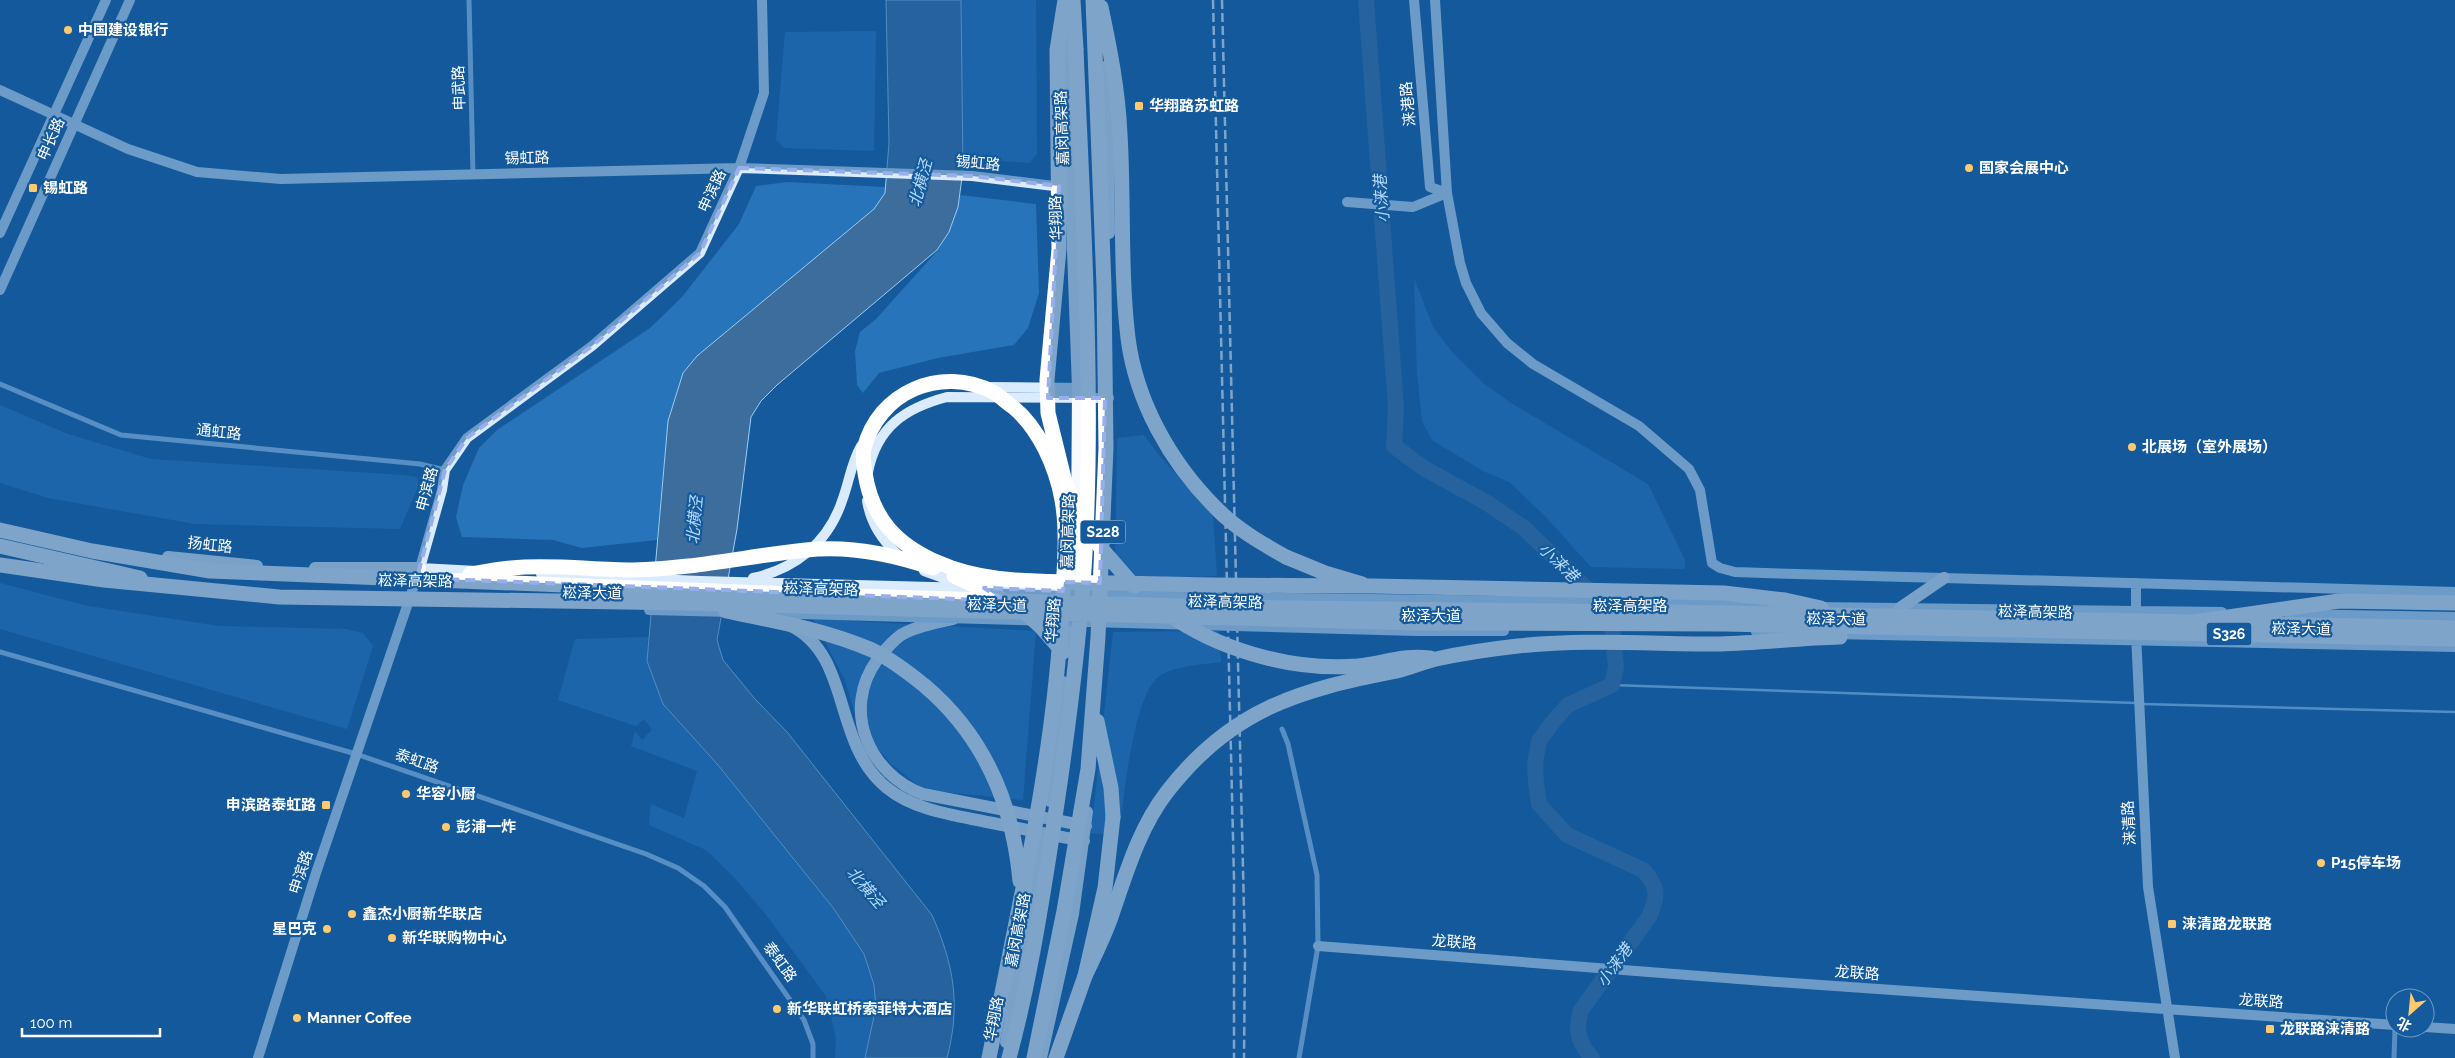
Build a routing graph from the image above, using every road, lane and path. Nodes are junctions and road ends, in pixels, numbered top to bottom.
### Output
1 (106, 0) edge
2 (130, 0) edge
3 (469, 0) edge
4 (762, 0) edge
5 (1064, 0) edge
6 (1073, 0) edge
7 (1093, 0) edge
8 (1100, 0) edge
9 (1105, 0) edge
10 (1414, 0) edge
11 (1435, 0) edge
12 (0, 90) edge
13 (54, 115) junction
14 (74, 124) junction
15 (740, 168) junction
16 (473, 175) junction
17 (1071, 188) junction
18 (1447, 193) junction
19 (1347, 202) dead end
20 (0, 233) edge
21 (0, 290) edge
22 (0, 384) edge
23 (1078, 393) junction
24 (1109, 394) junction
25 (445, 470) junction
26 (0, 529) edge
27 (0, 546) edge
28 (0, 560) edge
29 (0, 565) edge
30 (420, 568) junction
31 (1944, 578) junction
32 (439, 579) junction
33 (737, 582) junction
34 (2136, 583) junction
35 (171, 586) junction
36 (1371, 586) junction
37 (970, 588) junction
38 (2455, 592) edge
39 (688, 603) junction
40 (2455, 603) edge
41 (408, 604) junction
42 (1900, 608) junction
43 (2136, 612) junction
44 (764, 613) junction
45 (1856, 616) junction
46 (2455, 617) edge
47 (952, 619) junction
48 (2194, 622) junction
49 (2455, 628) edge
50 (2003, 629) junction
51 (2455, 639) edge
52 (2136, 640) junction
53 (2455, 647) edge
54 (0, 652) edge
55 (1434, 659) junction
56 (1282, 729) dead end
57 (356, 754) junction
58 (1048, 818) junction
59 (1086, 826) junction
60 (1045, 834) junction
61 (1084, 841) junction
62 (1021, 898) junction
63 (1318, 946) junction
64 (1085, 976) junction
65 (2167, 1009) junction
66 (2385, 1026) edge
67 (2435, 1028) edge
68 (2455, 1030) edge
69 (2395, 1038) edge
70 (258, 1058) edge
71 (813, 1058) edge
72 (989, 1058) edge
73 (1003, 1058) edge
74 (1008, 1058) edge
75 (1034, 1058) edge
76 (1042, 1058) edge
77 (1056, 1058) edge
78 (1299, 1058) edge
79 (2175, 1058) edge
80 (2394, 1058) edge

1 - 13 main road, 申长路
2 - 14 main road, 申长路
3 - 16 street, 申武路
4 - 15 main road, 申滨路
5 - 17 main road, 华翔路
5 - 55 highway, bridge
6 - 74 highway, 嘉闵高架路 / S228, bridge
7 - 75 highway, S228, bridge
8 - 36 highway, bridge
9 - 24 main road
10 - 18 main road, 涞港路
11 - 18 main road
12 - 13 main road, 锡虹路
13 - 14 main road, 锡虹路
13 - 20 main road, 申长路
14 - 16 main road, 锡虹路
14 - 21 main road, 申长路
15 - 16 main road, 锡虹路
15 - 17 main road, 锡虹路
15 - 25 main road, 申滨路
17 - 23 main road, 华翔路
18 - 19 main road
18 - 31 main road
22 - 25 street, 通虹路
23 - 24 main road
23 - 33 main road, bridge
23 - 37 main road, bridge
23 - 58 main road, 华翔路
24 - 59 main road
25 - 30 main road, 申滨路
26 - 30 main road, 扬虹路
26 - 32 highway, 崧泽高架路, bridge
27 - 35 highway, 崧泽高架路, bridge
28 - 41 main road
29 - 35 highway, bridge
30 - 33 main road, 崧泽大道
30 - 41 main road, 申滨路
31 - 34 main road
31 - 42 main road
32 - 45 highway, 崧泽高架路, bridge
32 - 64 highway, bridge
33 - 37 main road, 崧泽大道
34 - 38 main road
34 - 43 main road, 涞清路
35 - 39 highway, 崧泽高架路, bridge
36 - 45 highway, bridge
36 - 62 highway, bridge
37 - 42 main road, 崧泽大道, bridge
39 - 50 highway, 崧泽高架路, bridge
39 - 62 highway, bridge
40 - 48 highway, bridge
41 - 44 main road, 崧泽大道, bridge
41 - 57 main road, 申滨路
42 - 43 main road, 崧泽大道
43 - 46 main road, 崧泽大道
43 - 52 main road, 涞清路
44 - 47 main road, 崧泽大道, bridge
44 - 60 main road, bridge
45 - 48 highway, 崧泽高架路 / S326, bridge
47 - 52 main road, 崧泽大道, bridge
47 - 58 main road, bridge
48 - 49 highway, 崧泽高架路 / S326, bridge
50 - 51 highway, 崧泽高架路 / S326, bridge
50 - 55 highway, bridge
52 - 53 main road, 崧泽大道
52 - 65 main road, 涞清路
54 - 57 street, 泰虹路
55 - 64 highway, bridge
56 - 63 street
57 - 70 main road, 申滨路
57 - 71 street, 泰虹路
58 - 59 main road
58 - 60 main road, 华翔路
59 - 61 main road
60 - 61 main road
60 - 73 main road, 华翔路
61 - 76 main road
62 - 72 highway
63 - 65 main road, 龙联路
63 - 78 street
64 - 77 highway
65 - 66 main road, 龙联路
65 - 79 main road, 涞清路
67 - 68 main road
69 - 80 street

